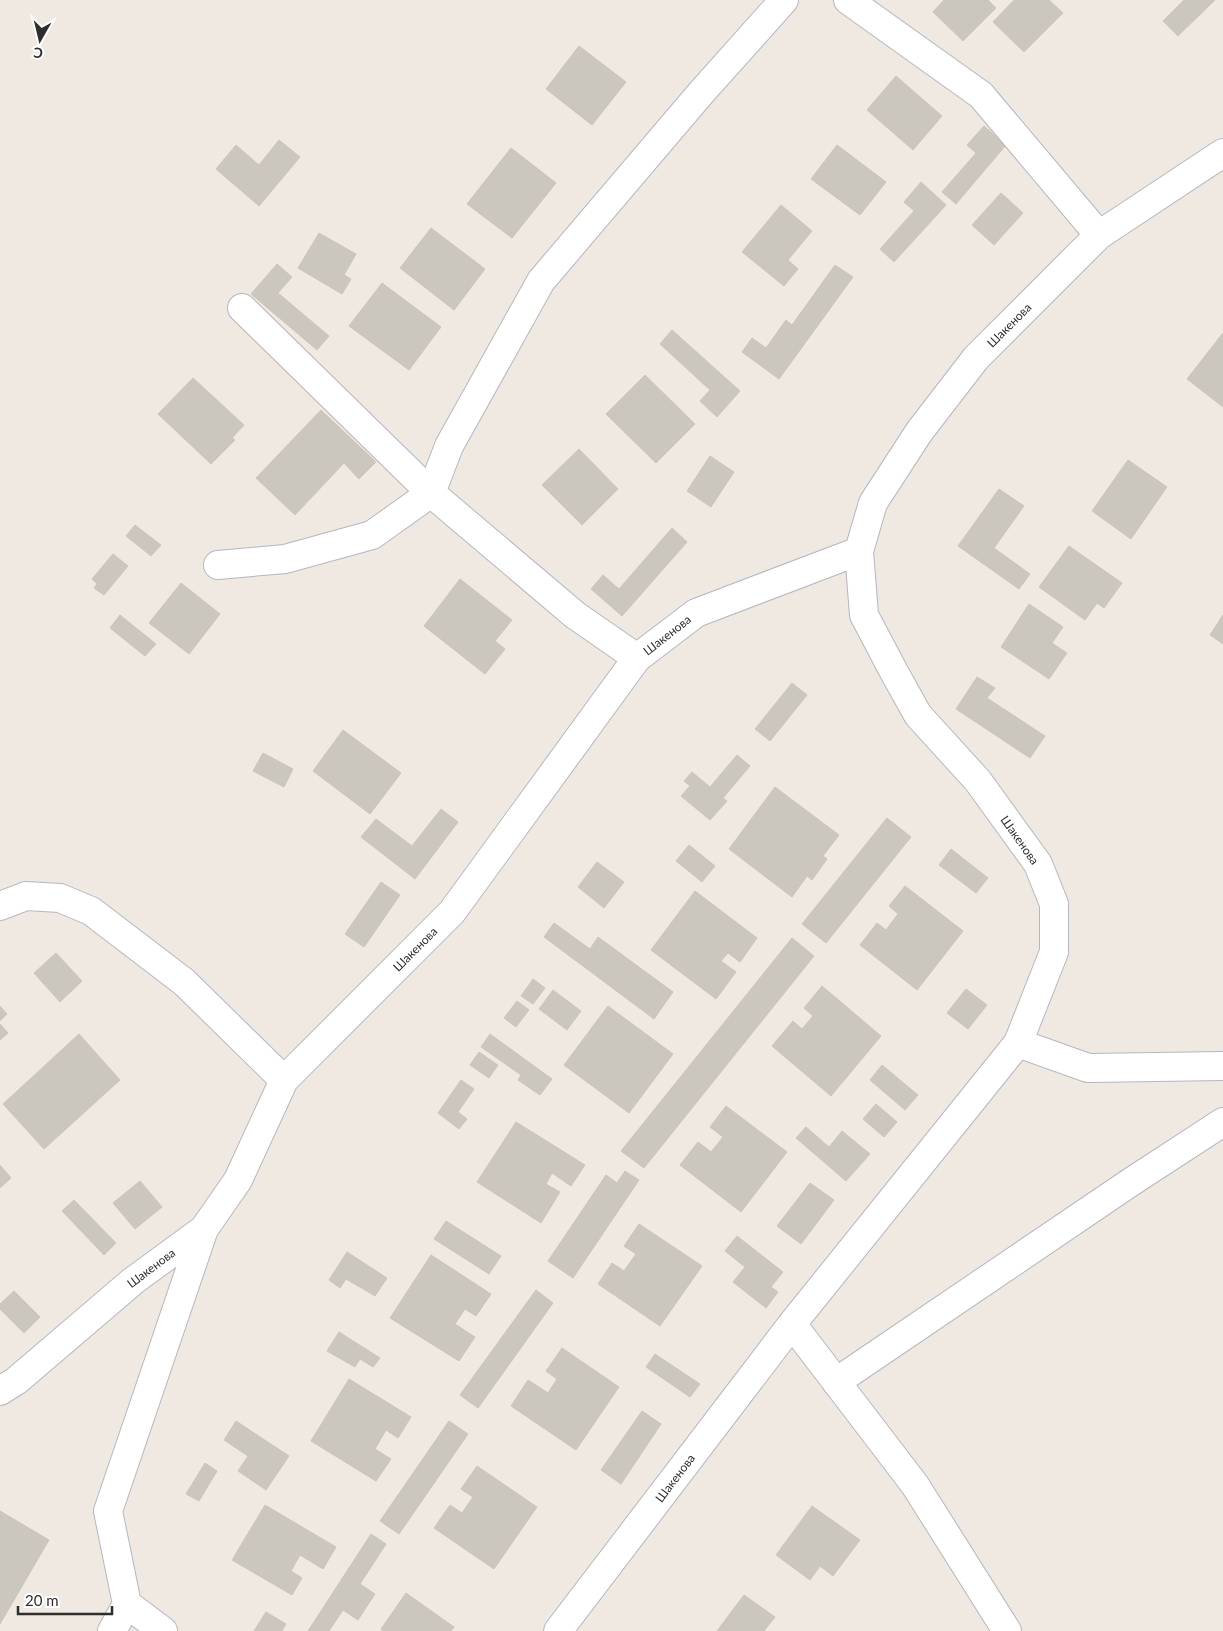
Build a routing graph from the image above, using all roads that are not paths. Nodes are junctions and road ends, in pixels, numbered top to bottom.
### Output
1 (784, 0) edge
2 (848, 0) edge
3 (1223, 153) edge
4 (1099, 235) junction
5 (242, 308) dead end
6 (432, 493) junction
7 (859, 551) junction
8 (218, 565) dead end
9 (637, 658) junction
10 (0, 906) edge
11 (1018, 1043) junction
12 (1223, 1066) edge
13 (284, 1080) junction
14 (1223, 1122) edge
15 (204, 1229) junction
16 (792, 1324) junction
17 (836, 1382) junction
18 (0, 1391) edge
19 (128, 1604) junction
20 (112, 1631) edge
21 (163, 1631) edge
22 (558, 1631) edge
23 (1008, 1631) edge

1 - 6 street
2 - 4 street
3 - 4 street, Шакенова
4 - 7 street, Шакенова
5 - 6 street
6 - 8 street
6 - 9 street
7 - 9 street, Шакенова
7 - 11 street, Шакенова
9 - 13 street, Шакенова
10 - 13 street
11 - 12 street
11 - 16 street, Шакенова
13 - 15 street, Шакенова
14 - 17 street
15 - 18 street, Шакенова
15 - 19 street
16 - 17 street
16 - 22 street, Шакенова
17 - 23 street
19 - 20 street
19 - 21 street

